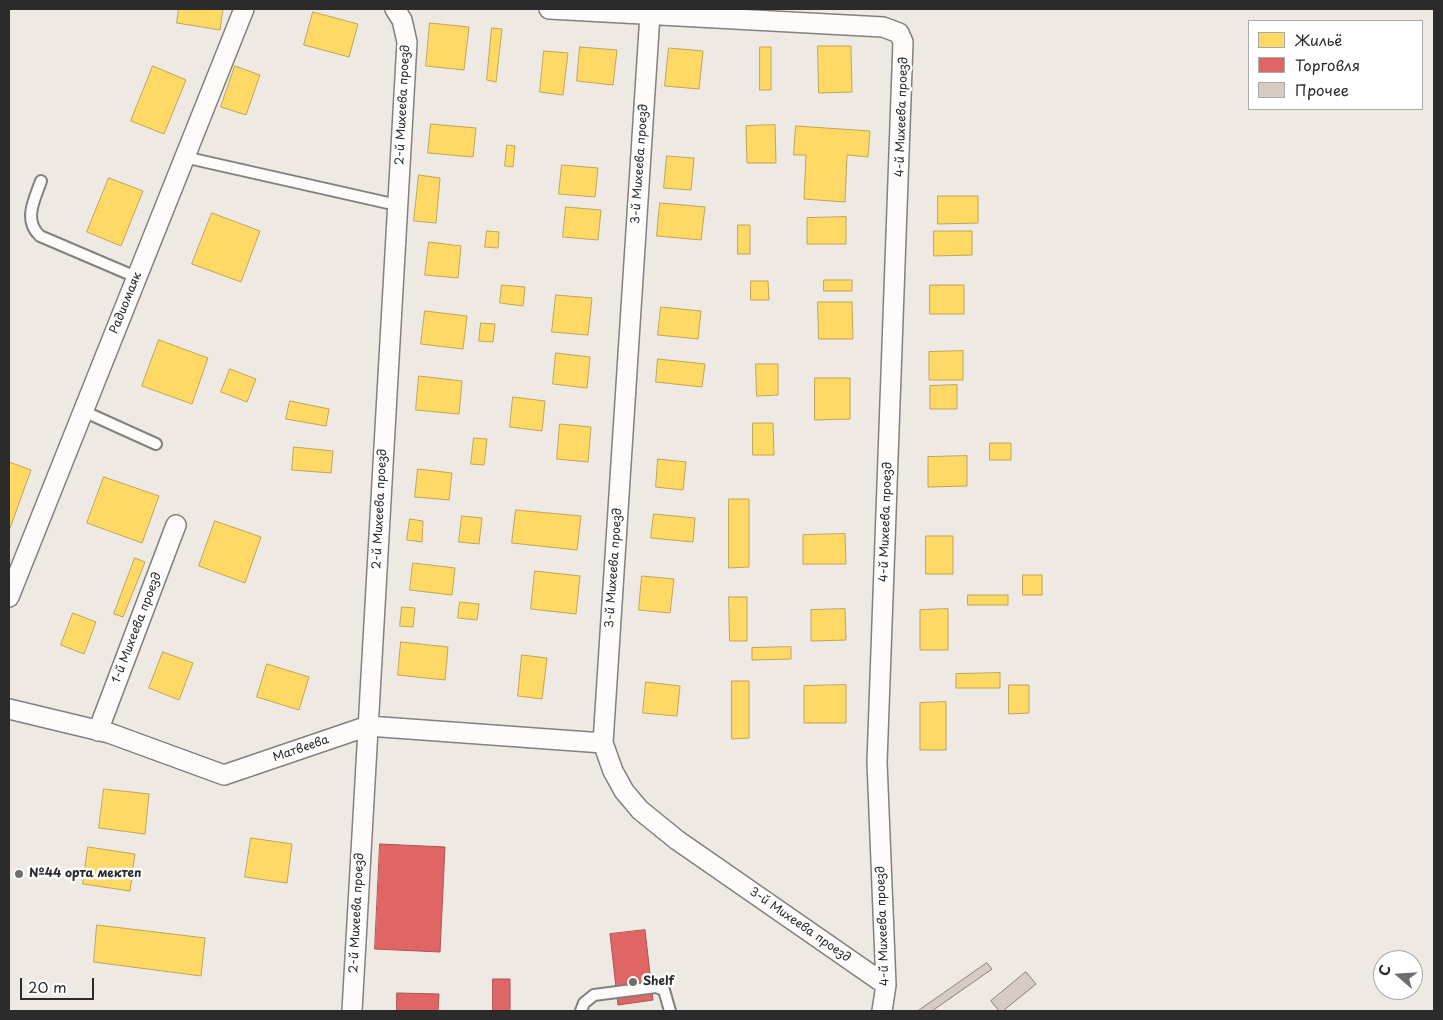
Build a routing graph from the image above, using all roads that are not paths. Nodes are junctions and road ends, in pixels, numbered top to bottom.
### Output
1 (244, 9) edge
2 (395, 9) edge
3 (549, 9) edge
4 (650, 14) junction
5 (184, 157) junction
6 (41, 181) dead end
7 (398, 205) junction
8 (136, 277) junction
9 (83, 411) junction
10 (156, 444) dead end
11 (176, 525) dead end
12 (9, 597) edge
13 (9, 709) edge
14 (368, 726) junction
15 (98, 731) junction
16 (602, 743) junction
17 (886, 985) junction
18 (352, 1011) edge
19 (581, 1011) edge
20 (670, 1011) edge
21 (882, 1011) edge

1 - 5 street, Радиомаяк
2 - 7 street, 2-й Михеева проезд
3 - 4 street
4 - 16 street, 3-й Михеева проезд
4 - 17 street, 4-й Михеева проезд
5 - 7 lane
5 - 8 street, Радиомаяк
6 - 8 lane
7 - 14 street, 2-й Михеева проезд
8 - 9 street, Радиомаяк
9 - 10 lane
9 - 12 street, Радиомаяк
11 - 15 street, 1-й Михеева проезд
13 - 15 street, Матвеева
14 - 15 street, Матвеева
14 - 16 street, Матвеева
14 - 18 street, 2-й Михеева проезд
16 - 17 street, 3-й Михеева проезд
17 - 21 street, 4-й Михеева проезд
19 - 20 lane

